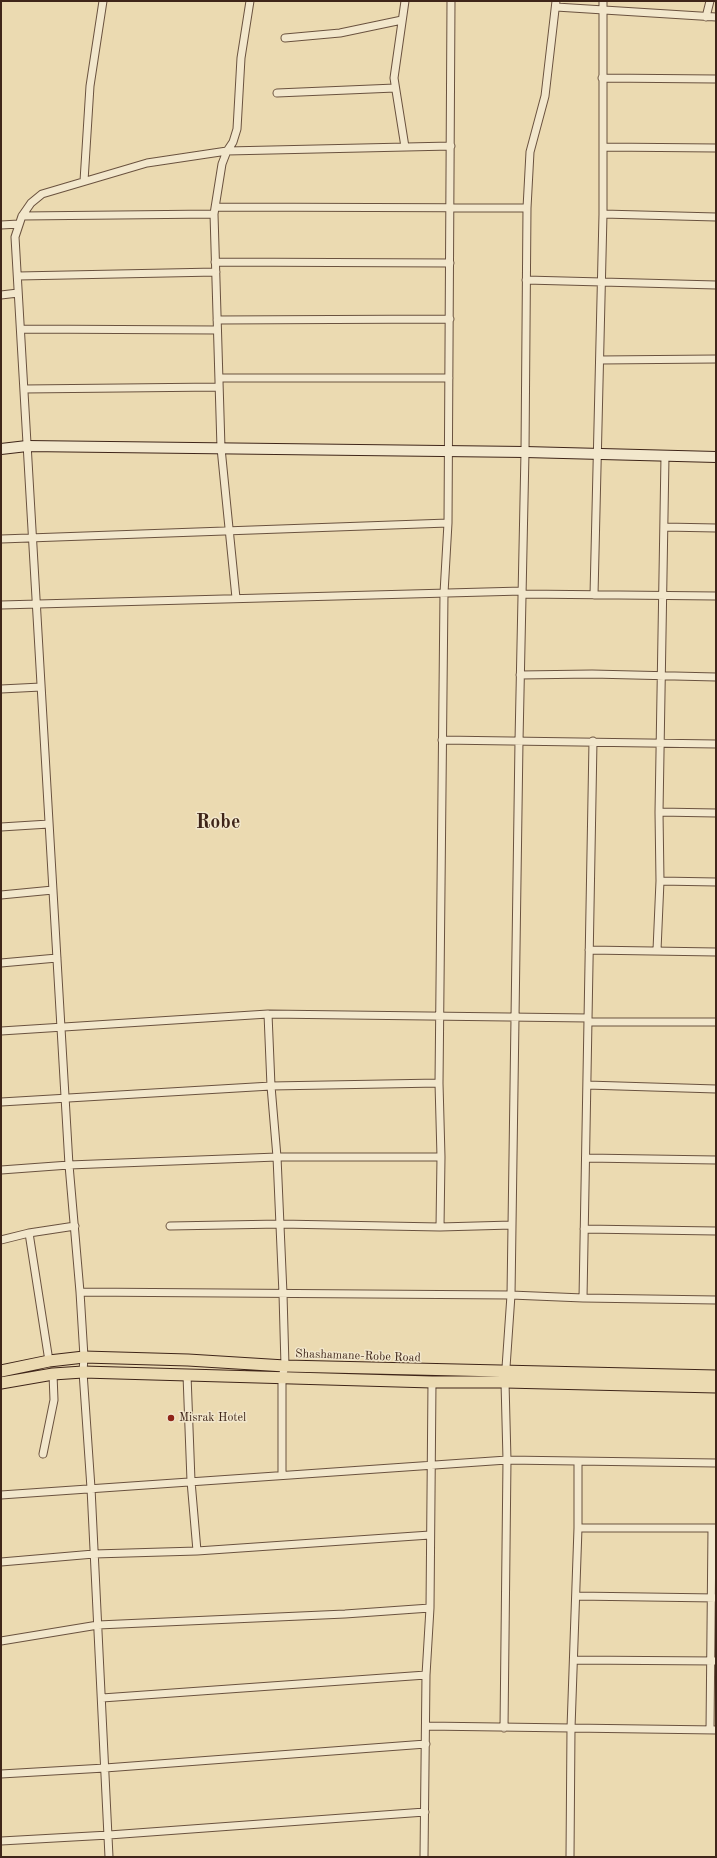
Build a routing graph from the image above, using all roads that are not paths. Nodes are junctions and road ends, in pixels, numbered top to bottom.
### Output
1 (103, 1) edge
2 (250, 1) edge
3 (405, 1) edge
4 (451, 1) edge
5 (604, 1) edge
6 (710, 1) edge
7 (556, 4) edge
8 (604, 11) junction
9 (706, 17) junction
10 (716, 17) edge
11 (402, 20) junction
12 (285, 38) dead end
13 (602, 78) junction
14 (716, 79) edge
15 (395, 88) junction
16 (277, 93) dead end
17 (451, 146) junction
18 (405, 147) junction
19 (603, 147) junction
20 (716, 148) edge
21 (227, 151) junction
22 (84, 181) junction
23 (451, 207) junction
24 (527, 208) junction
25 (215, 210) junction
26 (603, 214) junction
27 (22, 216) junction
28 (716, 217) edge
29 (19, 224) junction
30 (1, 225) edge
31 (215, 262) junction
32 (450, 263) junction
33 (216, 272) junction
34 (18, 276) junction
35 (526, 280) junction
36 (601, 282) junction
37 (716, 284) edge
38 (18, 293) junction
39 (1, 295) edge
40 (217, 320) junction
41 (450, 320) junction
42 (21, 330) junction
43 (217, 330) junction
44 (716, 359) edge
45 (600, 360) junction
46 (219, 378) junction
47 (450, 378) junction
48 (219, 387) junction
49 (24, 389) junction
50 (27, 446) junction
51 (221, 448) junction
52 (1, 449) edge
53 (449, 451) junction
54 (525, 452) junction
55 (598, 454) junction
56 (665, 456) junction
57 (716, 457) edge
58 (448, 522) junction
59 (664, 527) junction
60 (716, 528) edge
61 (228, 531) junction
62 (32, 538) junction
63 (1, 539) edge
64 (522, 592) junction
65 (444, 593) junction
66 (594, 595) junction
67 (663, 596) junction
68 (716, 596) edge
69 (236, 598) junction
70 (36, 604) junction
71 (1, 605) edge
72 (520, 675) junction
73 (661, 675) junction
74 (716, 677) edge
75 (41, 687) junction
76 (1, 690) edge
77 (442, 740) junction
78 (518, 741) junction
79 (593, 742) junction
80 (660, 743) junction
81 (716, 744) edge
82 (659, 812) junction
83 (716, 813) edge
84 (49, 824) junction
85 (1, 827) edge
86 (660, 881) junction
87 (716, 882) edge
88 (52, 890) junction
89 (1, 895) edge
90 (589, 950) junction
91 (657, 950) junction
92 (716, 952) edge
93 (57, 958) junction
94 (1, 963) edge
95 (268, 1014) junction
96 (440, 1016) junction
97 (514, 1017) junction
98 (588, 1020) junction
99 (716, 1022) edge
100 (61, 1028) junction
101 (1, 1031) edge
102 (439, 1083) junction
103 (587, 1085) junction
104 (271, 1086) junction
105 (716, 1089) edge
106 (66, 1099) junction
107 (1, 1102) edge
108 (276, 1157) junction
109 (441, 1157) junction
110 (586, 1158) junction
111 (716, 1160) edge
112 (70, 1165) junction
113 (1, 1170) edge
114 (280, 1224) junction
115 (512, 1225) junction
116 (75, 1226) junction
117 (170, 1226) dead end
118 (440, 1227) junction
119 (584, 1229) junction
120 (716, 1231) edge
121 (29, 1233) junction
122 (1, 1240) edge
123 (80, 1292) junction
124 (283, 1294) junction
125 (511, 1295) junction
126 (583, 1298) junction
127 (716, 1300) edge
128 (84, 1357) junction
129 (49, 1361) junction
130 (1, 1371) edge
131 (83, 1372) junction
132 (283, 1372) junction
133 (53, 1374) junction
134 (187, 1376) junction
135 (506, 1376) junction
136 (716, 1376) edge
137 (432, 1382) junction
138 (1, 1383) edge
139 (716, 1387) edge
140 (43, 1454) dead end
141 (507, 1460) junction
142 (578, 1462) junction
143 (716, 1463) edge
144 (431, 1465) junction
145 (282, 1475) junction
146 (191, 1481) junction
147 (91, 1488) junction
148 (1, 1495) edge
149 (578, 1528) junction
150 (714, 1528) edge
151 (430, 1535) junction
152 (197, 1551) junction
153 (94, 1554) junction
154 (1, 1562) edge
155 (576, 1596) junction
156 (714, 1598) edge
157 (430, 1608) junction
158 (98, 1625) junction
159 (1, 1641) edge
160 (575, 1660) junction
161 (713, 1661) edge
162 (426, 1675) junction
163 (102, 1698) junction
164 (426, 1726) junction
165 (504, 1728) junction
166 (571, 1728) junction
167 (713, 1730) edge
168 (426, 1744) junction
169 (105, 1768) junction
170 (1, 1774) edge
171 (425, 1812) junction
172 (109, 1835) junction
173 (1, 1841) edge
174 (109, 1857) edge
175 (424, 1857) edge
176 (570, 1857) edge

1 - 22 street
2 - 21 street
3 - 11 street
4 - 17 street
5 - 8 street
6 - 9 street
7 - 8 street
7 - 24 street
8 - 9 street
8 - 13 street
9 - 10 street
11 - 12 street
11 - 15 street
13 - 14 street
13 - 19 street
15 - 16 street
15 - 18 street
17 - 18 street
17 - 23 street
18 - 21 street
19 - 20 street
19 - 26 street
21 - 22 street
21 - 25 street
22 - 27 street
23 - 24 street
23 - 25 street
23 - 32 street
24 - 35 street
25 - 27 street
25 - 31 street
26 - 28 street
26 - 36 street
27 - 29 street
29 - 30 street
29 - 34 street
31 - 32 street
31 - 33 street
32 - 41 street
33 - 34 street
33 - 40 street
34 - 38 street
35 - 36 street
35 - 54 street
36 - 37 street
36 - 45 street
38 - 39 street
38 - 42 street
40 - 41 street
40 - 43 street
41 - 47 street
42 - 43 street
42 - 49 street
43 - 46 street
44 - 45 street
45 - 55 street
46 - 47 street
46 - 48 street
47 - 53 street
48 - 49 street
48 - 51 street
49 - 50 street
50 - 51 street
50 - 52 street
50 - 62 street
51 - 53 street
51 - 61 street
53 - 54 street
53 - 58 street
54 - 55 street
54 - 64 street
55 - 56 street
55 - 66 street
56 - 57 street
56 - 59 street
58 - 61 street
58 - 65 street
59 - 60 street
59 - 67 street
61 - 62 street
61 - 69 street
62 - 63 street
62 - 70 street
64 - 65 street
64 - 66 street
64 - 72 street
65 - 69 street
65 - 77 street
66 - 67 street
67 - 68 street
67 - 73 street
69 - 70 street
70 - 71 street
70 - 75 street
72 - 73 street
72 - 78 street
73 - 74 street
73 - 80 street
75 - 76 street
75 - 84 street
77 - 78 street
77 - 96 street
78 - 79 street
78 - 97 street
79 - 80 street
79 - 90 street
80 - 81 street
80 - 82 street
82 - 83 street
82 - 86 street
84 - 85 street
84 - 88 street
86 - 87 street
86 - 91 street
88 - 89 street
88 - 93 street
90 - 91 street
90 - 98 street
91 - 92 street
93 - 94 street
93 - 100 street
95 - 96 street
95 - 100 street
95 - 104 street
96 - 97 street
96 - 102 street
97 - 98 street
97 - 115 street
98 - 99 street
98 - 103 street
100 - 101 street
100 - 106 street
102 - 104 street
102 - 109 street
103 - 105 street
103 - 110 street
104 - 106 street
104 - 108 street
106 - 107 street
106 - 112 street
108 - 109 street
108 - 112 street
108 - 114 street
109 - 118 street
110 - 111 street
110 - 119 street
112 - 113 street
112 - 116 street
114 - 117 street
114 - 118 street
114 - 124 street
115 - 118 street
115 - 125 street
116 - 121 street
116 - 123 street
119 - 120 street
119 - 126 street
121 - 122 street
121 - 129 street
123 - 124 street
123 - 128 street
124 - 125 street
124 - 132 street
125 - 126 street
125 - 135 street
126 - 127 street
128 - 129 main road, Shashamane-Robe Road
128 - 131 street
128 - 132 main road, Shashamane-Robe Road
129 - 130 main road, Shashamane-Robe Road
131 - 133 main road, Shashamane-Robe Road
131 - 134 main road, Shashamane-Robe Road
131 - 147 street
132 - 134 main road, Shashamane-Robe Road
132 - 135 main road, Shashamane-Robe Road
132 - 137 main road, Shashamane-Robe Road
132 - 145 street
133 - 138 main road, Shashamane-Robe Road
133 - 140 street
134 - 146 street
135 - 136 main road, Shashamane-Robe Road
135 - 137 main road, Shashamane-Robe Road
135 - 139 main road, Shashamane-Robe Road
135 - 141 street
137 - 144 street
141 - 142 street
141 - 144 street
141 - 165 street
142 - 143 street
142 - 149 street
144 - 145 street
144 - 151 street
145 - 146 street
146 - 147 street
146 - 152 street
147 - 148 street
147 - 153 street
149 - 150 street
149 - 155 street
150 - 156 street
151 - 152 street
151 - 157 street
152 - 153 street
153 - 154 street
153 - 158 street
155 - 156 street
155 - 160 street
156 - 161 street
157 - 158 street
157 - 162 street
158 - 159 street
158 - 163 street
160 - 161 street
160 - 166 street
161 - 167 street
162 - 163 street
162 - 164 street
163 - 169 street
164 - 165 street
164 - 168 street
165 - 166 street
166 - 167 street
166 - 176 street
168 - 169 street
168 - 171 street
169 - 170 street
169 - 172 street
171 - 172 street
171 - 175 street
172 - 173 street
172 - 174 street

